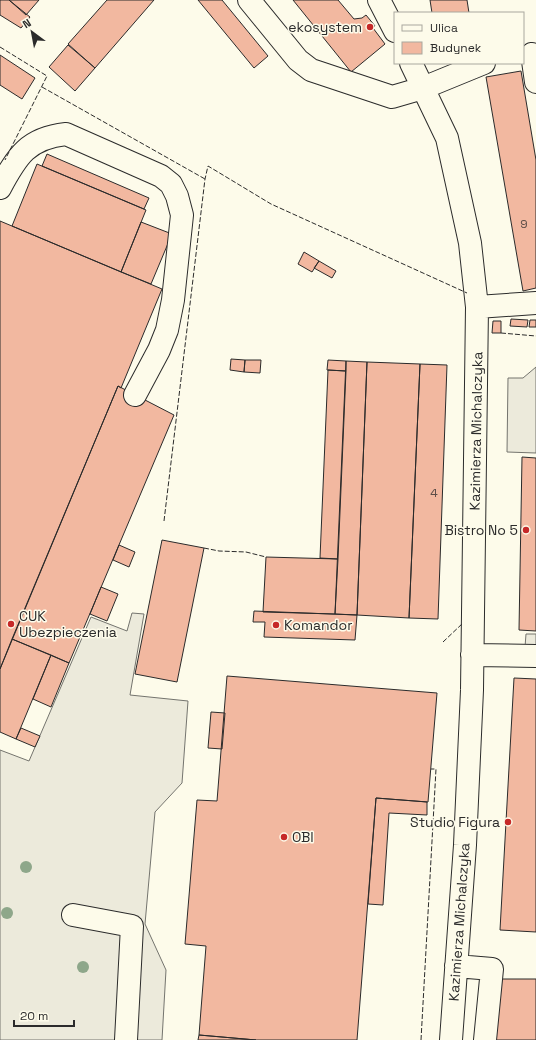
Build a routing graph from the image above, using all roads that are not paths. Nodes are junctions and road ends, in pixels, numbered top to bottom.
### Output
1 (249, 0) edge
2 (379, 0) edge
3 (394, 30) edge
4 (530, 54) edge
5 (411, 64) edge
6 (482, 64) edge
7 (536, 82) edge
8 (423, 88) junction
9 (0, 188) edge
10 (536, 303) edge
11 (477, 307) junction
12 (134, 395) dead end
13 (472, 655) junction
14 (536, 656) edge
15 (73, 916) dead end
16 (456, 966) junction
17 (126, 1040) edge
18 (451, 1040) edge
19 (485, 1040) edge

1 - 8 street
2 - 3 street
4 - 7 street
5 - 8 street, Kazimierza Michalczyka
6 - 8 street
8 - 11 street, Kazimierza Michalczyka
9 - 12 street
10 - 11 street
11 - 13 street, Kazimierza Michalczyka
13 - 14 street
13 - 16 street, Kazimierza Michalczyka
15 - 17 street
16 - 18 street, Kazimierza Michalczyka
16 - 19 street

